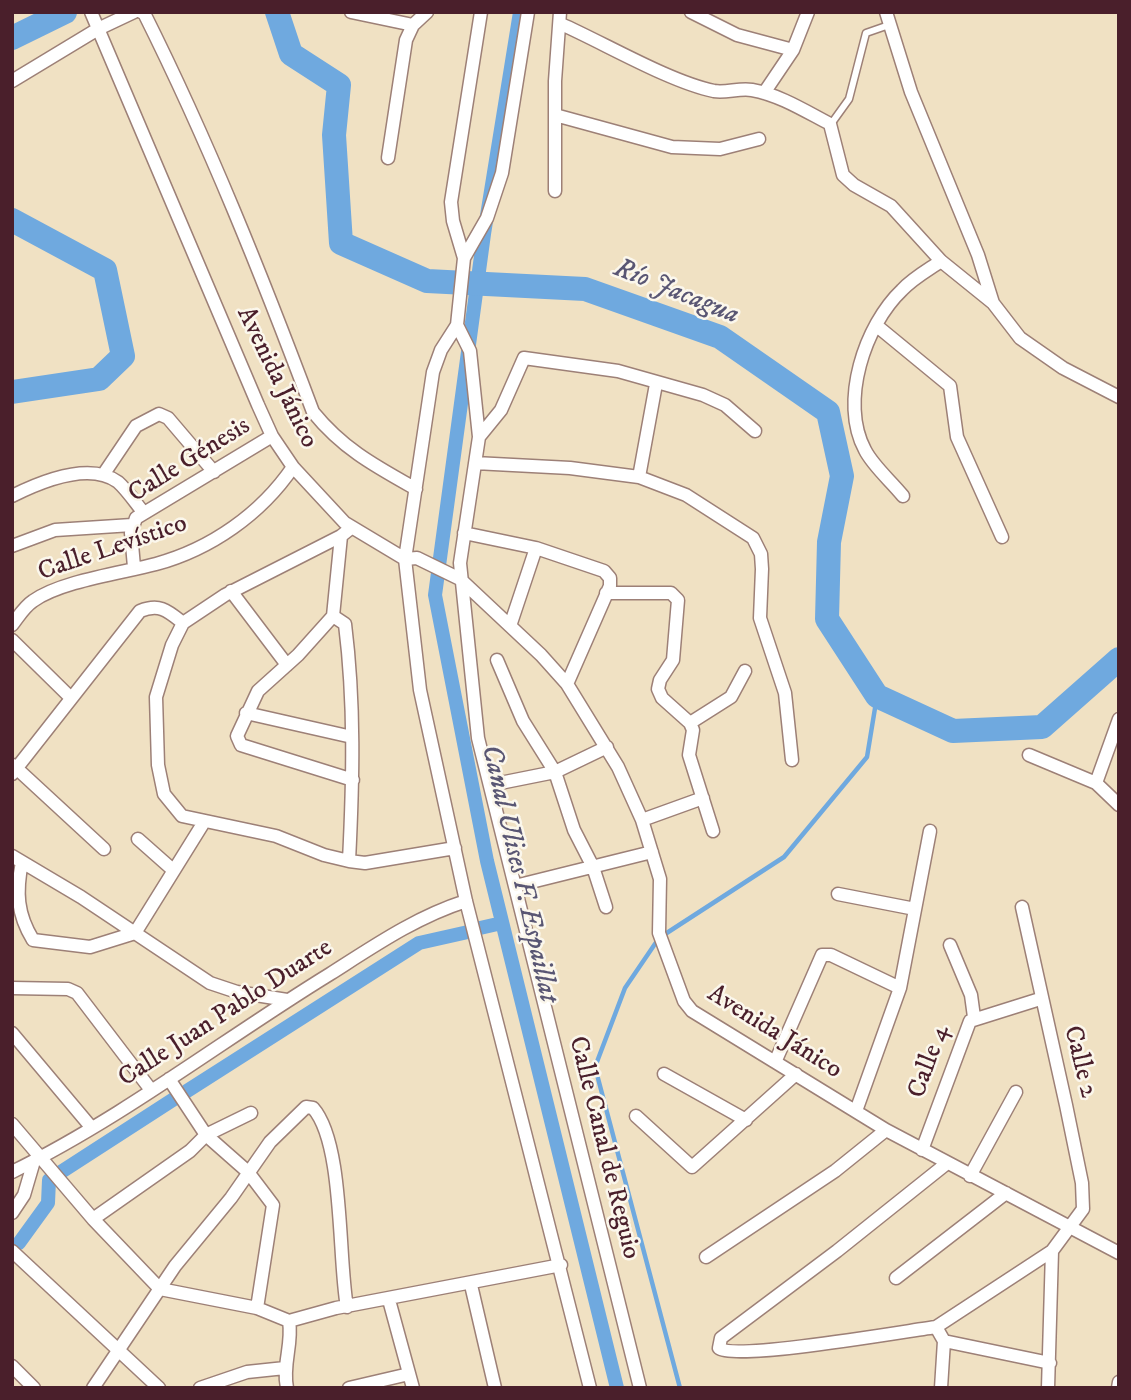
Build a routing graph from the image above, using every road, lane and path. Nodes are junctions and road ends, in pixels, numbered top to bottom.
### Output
1 (134, 12) edge
2 (141, 12) edge
3 (351, 12) edge
4 (427, 12) edge
5 (481, 12) edge
6 (528, 12) edge
7 (691, 12) edge
8 (808, 12) edge
9 (561, 18) edge
10 (887, 19) edge
11 (94, 20) edge
12 (413, 25) junction
13 (793, 50) junction
14 (12, 81) edge
15 (765, 93) junction
16 (555, 115) junction
17 (830, 124) junction
18 (758, 139) dead end
19 (388, 158) dead end
20 (555, 191) dead end
21 (464, 258) junction
22 (941, 261) junction
23 (993, 303) junction
24 (457, 324) junction
25 (877, 327) junction
26 (656, 384) junction
27 (1119, 397) edge
28 (755, 431) dead end
29 (272, 436) junction
30 (479, 438) junction
31 (475, 463) junction
32 (293, 467) junction
33 (214, 472) junction
34 (103, 475) junction
35 (639, 477) junction
36 (416, 489) junction
37 (12, 496) edge
38 (903, 496) dead end
39 (144, 512) junction
40 (132, 525) junction
41 (346, 532) junction
42 (464, 533) junction
43 (1002, 537) dead end
44 (12, 546) edge
45 (537, 548) junction
46 (411, 558) junction
47 (134, 567) junction
48 (456, 576) junction
49 (231, 591) junction
50 (606, 593) junction
51 (333, 616) junction
52 (183, 623) junction
53 (12, 625) edge
54 (510, 625) junction
55 (12, 640) edge
56 (496, 660) dead end
57 (287, 665) junction
58 (745, 671) dead end
59 (567, 684) junction
60 (71, 698) junction
61 (246, 713) junction
62 (1119, 719) edge
63 (690, 723) junction
64 (352, 737) junction
65 (607, 747) junction
66 (1029, 755) dead end
67 (792, 760) dead end
68 (14, 769) edge
69 (555, 772) junction
70 (353, 780) junction
71 (1096, 783) junction
72 (490, 785) junction
73 (703, 798) junction
74 (1119, 805) edge
75 (642, 820) junction
76 (204, 822) junction
77 (713, 831) dead end
78 (930, 831) dead end
79 (138, 839) dead end
80 (454, 848) junction
81 (104, 849) dead end
82 (652, 852) junction
83 (17, 859) edge
84 (349, 861) junction
85 (593, 867) junction
86 (173, 870) junction
87 (515, 886) junction
88 (838, 894) dead end
89 (466, 901) junction
90 (606, 906) dead end
91 (1022, 907) dead end
92 (915, 909) junction
93 (135, 933) junction
94 (950, 945) dead end
95 (12, 988) edge
96 (900, 988) junction
97 (1040, 999) junction
98 (287, 1000) junction
99 (974, 1017) junction
100 (12, 1033) edge
101 (776, 1060) junction
102 (664, 1074) dead end
103 (796, 1074) junction
104 (169, 1079) junction
105 (151, 1090) junction
106 (1016, 1092) dead end
107 (856, 1111) junction
108 (251, 1113) dead end
109 (635, 1116) dead end
110 (746, 1119) junction
111 (12, 1124) edge
112 (91, 1127) junction
113 (886, 1130) junction
114 (206, 1135) junction
115 (922, 1150) junction
116 (37, 1159) junction
117 (946, 1164) junction
118 (12, 1172) edge
119 (248, 1172) junction
120 (970, 1175) junction
121 (1006, 1193) junction
122 (12, 1213) edge
123 (93, 1219) junction
124 (1072, 1226) junction
125 (12, 1251) edge
126 (1052, 1251) junction
127 (1119, 1253) edge
128 (706, 1257) dead end
129 (561, 1265) junction
130 (896, 1278) dead end
131 (471, 1285) junction
132 (160, 1289) junction
133 (389, 1300) junction
134 (347, 1307) junction
135 (257, 1308) junction
136 (289, 1321) junction
137 (936, 1327) junction
138 (944, 1342) junction
139 (116, 1350) junction
140 (1050, 1363) junction
141 (12, 1366) edge
142 (285, 1368) junction
143 (409, 1374) junction
144 (1119, 1382) edge
145 (225, 1383) edge
146 (34, 1388) edge
147 (93, 1388) edge
148 (159, 1388) edge
149 (200, 1388) edge
150 (287, 1388) edge
151 (349, 1388) edge
152 (413, 1388) edge
153 (495, 1388) edge
154 (590, 1388) edge
155 (640, 1388) edge
156 (941, 1388) edge
157 (1048, 1388) edge
158 (1118, 1388) edge

1 - 11 street
2 - 36 street
3 - 12 street
4 - 12 street
5 - 21 street
6 - 21 street
7 - 13 street
8 - 13 street
9 - 15 street
9 - 16 street
10 - 17 lane
10 - 23 street
11 - 14 street
11 - 29 street, Avenida Jánico
12 - 19 street
13 - 15 street
15 - 17 street
16 - 18 street
16 - 20 street
17 - 22 street
21 - 24 street
22 - 23 street
22 - 25 street
23 - 27 street
24 - 30 street, Calle Canal de Reguio
24 - 36 street
25 - 38 street
25 - 43 street
26 - 28 street
26 - 30 street
26 - 35 street
29 - 32 street, Avenida Jánico
29 - 33 street, Calle Génesis
30 - 31 street, Calle Canal de Reguio
31 - 35 street
31 - 42 street, Calle Canal de Reguio
32 - 41 street, Avenida Jánico
32 - 47 street, Calle Levístico
33 - 34 street
33 - 39 street, Calle Génesis
34 - 37 street
34 - 39 street
35 - 67 street
36 - 46 street
39 - 40 street, Calle Génesis
40 - 44 street
40 - 47 street, Calle Génesis
41 - 46 street, Avenida Jánico
41 - 49 street
41 - 51 street
42 - 45 street
42 - 48 street, Calle Canal de Reguio
45 - 50 street
45 - 54 street
46 - 48 street, Avenida Jánico
46 - 80 street
47 - 53 street, Calle Levístico
48 - 54 street, Avenida Jánico
48 - 72 street, Calle Canal de Reguio
49 - 52 street
49 - 57 street
50 - 59 street
50 - 63 street
51 - 57 street
51 - 64 street
52 - 60 street
52 - 76 street
54 - 59 street, Avenida Jánico
55 - 60 street
56 - 69 street
57 - 61 street
58 - 63 street
59 - 65 street, Avenida Jánico
60 - 68 street
61 - 64 street
61 - 70 street
62 - 71 street
63 - 73 street
64 - 70 street
65 - 69 street
65 - 75 street, Avenida Jánico
66 - 71 street
68 - 81 street
69 - 72 street
69 - 85 street
70 - 84 street
71 - 74 street
72 - 87 street, Calle Canal de Reguio
73 - 75 street
73 - 77 street
75 - 82 street, Avenida Jánico
76 - 84 street
76 - 86 street
78 - 92 street
79 - 86 street
80 - 84 street
80 - 89 street
82 - 85 street
82 - 101 street, Avenida Jánico
83 - 93 street
83 - 93 street
85 - 87 street
85 - 90 street
86 - 93 street
87 - 155 street, Calle Canal de Reguio
88 - 92 street
89 - 98 street, Calle Juan Pablo Duarte
89 - 129 street
91 - 97 street, Calle 2
92 - 96 street
93 - 98 street
94 - 99 street
95 - 105 street
96 - 101 street
96 - 107 street
97 - 99 street, Calle 4
97 - 124 street, Calle 2
98 - 104 street, Calle Juan Pablo Duarte
99 - 115 street, Calle 4
100 - 112 street
101 - 103 street, Avenida Jánico
102 - 110 street
103 - 107 street, Avenida Jánico
103 - 110 street
104 - 105 street, Calle Juan Pablo Duarte
104 - 114 street
105 - 112 street, Calle Juan Pablo Duarte
106 - 120 street
107 - 113 street, Avenida Jánico
108 - 114 street
109 - 110 street
111 - 116 street
112 - 116 street, Calle Juan Pablo Duarte
113 - 115 street, Avenida Jánico
113 - 128 street
114 - 119 street
114 - 123 street
115 - 117 street, Avenida Jánico
116 - 118 street, Calle Juan Pablo Duarte
116 - 122 street
116 - 123 street
117 - 120 street, Avenida Jánico
117 - 137 street
119 - 132 street
119 - 134 street
119 - 135 street
120 - 121 street, Avenida Jánico
121 - 124 street, Avenida Jánico
121 - 130 street
123 - 132 street
124 - 126 street
124 - 127 street, Avenida Jánico
125 - 139 street
126 - 137 street
126 - 140 street
129 - 131 street
129 - 154 street
131 - 133 street
131 - 153 street
132 - 135 street
132 - 139 street
133 - 134 street
133 - 143 street
134 - 136 street
135 - 136 street
136 - 142 street
137 - 138 street
138 - 140 street
138 - 156 street
139 - 147 street
139 - 148 street
140 - 157 street
141 - 146 street
142 - 145 street
142 - 150 street
143 - 151 street
143 - 152 street
144 - 158 street
145 - 149 street

